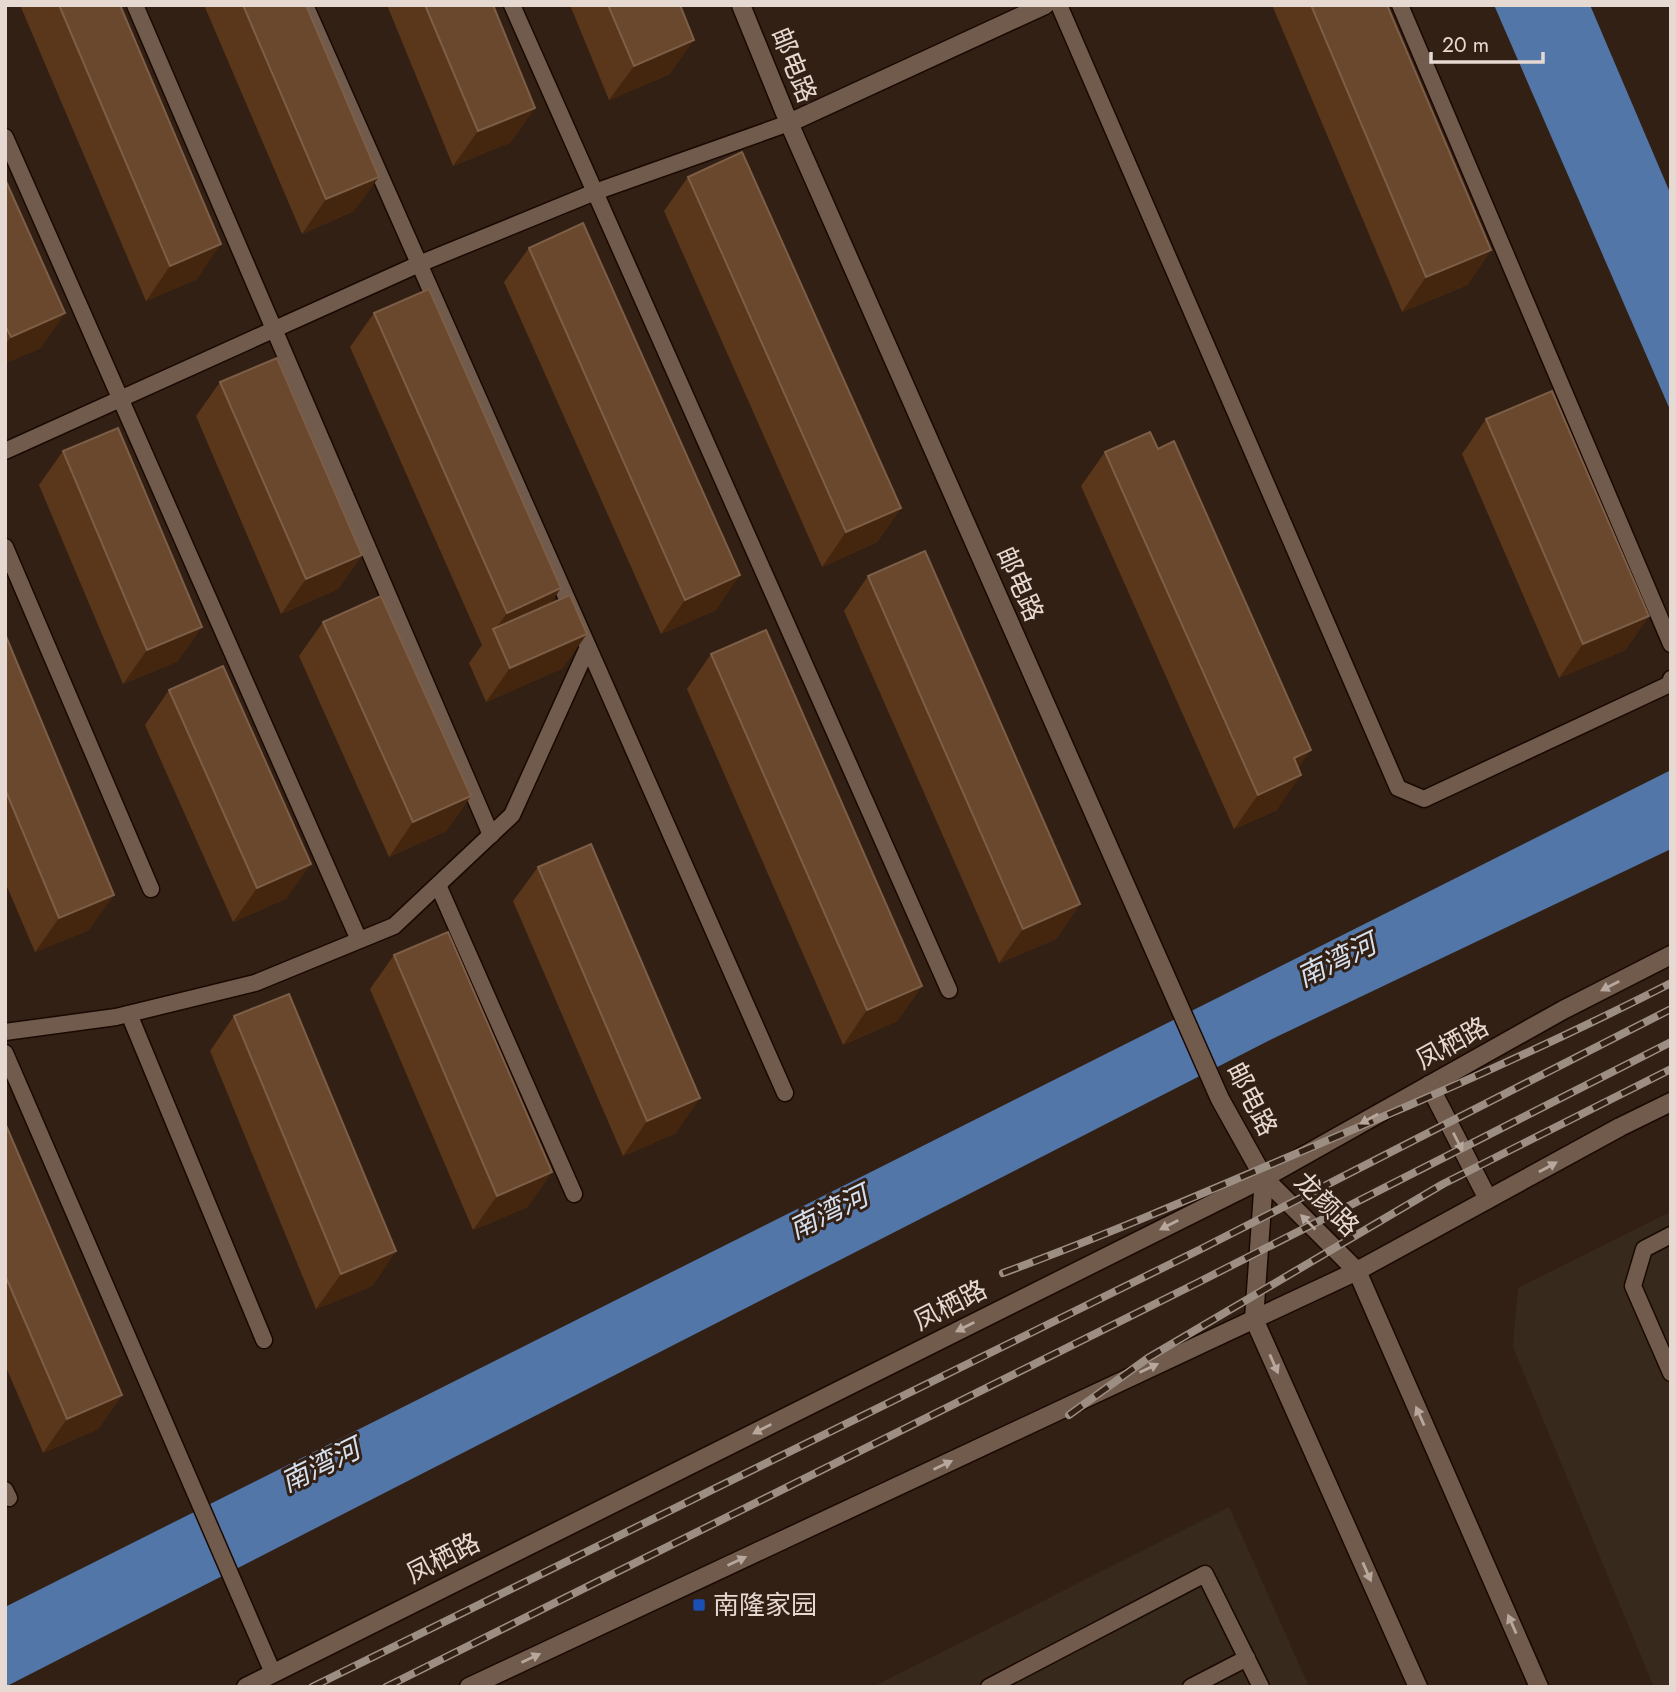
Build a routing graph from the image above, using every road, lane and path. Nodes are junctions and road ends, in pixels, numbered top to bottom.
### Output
1 (135, 5) edge
2 (305, 5) edge
3 (512, 5) edge
4 (741, 5) edge
5 (1045, 5) edge
6 (1059, 5) edge
7 (1401, 5) edge
8 (789, 123) junction
9 (5, 137) edge
10 (595, 192) junction
11 (419, 264) junction
12 (274, 329) junction
13 (121, 399) junction
14 (5, 451) edge
15 (5, 547) edge
16 (1671, 644) edge
17 (588, 647) junction
18 (1671, 679) edge
19 (491, 835) junction
20 (438, 885) junction
21 (151, 889) dead end
22 (359, 940) junction
23 (1671, 955) edge
24 (949, 990) dead end
25 (129, 1014) junction
26 (5, 1032) edge
27 (5, 1053) edge
28 (1429, 1085) junction
29 (785, 1093) dead end
30 (1671, 1102) edge
31 (1264, 1178) junction
32 (574, 1194) dead end
33 (1488, 1199) junction
34 (1671, 1235) edge
35 (1357, 1271) junction
36 (1254, 1319) junction
37 (264, 1340) dead end
38 (1671, 1373) edge
39 (1247, 1658) junction
40 (273, 1673) junction
41 (246, 1687) edge
42 (469, 1687) edge
43 (989, 1687) edge
44 (1191, 1687) edge
45 (1261, 1687) edge
46 (1418, 1687) edge
47 (1539, 1687) edge

1 - 12 lane
2 - 11 lane
3 - 10 lane
4 - 8 main road, 邮电路
5 - 8 main road
6 - 18 lane
7 - 16 lane
8 - 10 lane
8 - 31 main road, 邮电路
9 - 13 lane
10 - 11 lane
10 - 24 lane
11 - 12 lane
11 - 17 lane
12 - 13 lane
12 - 19 lane
13 - 14 lane
13 - 22 lane
15 - 21 lane
17 - 19 lane
17 - 29 lane
19 - 20 lane
20 - 22 lane
20 - 32 lane
22 - 25 lane
23 -> 28 main road, 凤栖路
25 - 26 lane
25 - 37 lane
27 - 40 lane
28 -> 31 main road, 凤栖路
28 -> 33 main road
33 -> 30 main road
35 -> 31 main road, 龙颜路
31 - 36 main road, 龙颜路
31 -> 40 main road, 凤栖路
33 - 35 main road
34 - 38 lane
35 - 36 main road
47 -> 35 main road, 龙颜路
42 -> 36 main road
36 -> 46 main road, 龙颜路
39 - 43 lane
39 - 44 lane
39 - 45 lane
40 - 41 main road, 凤栖路

